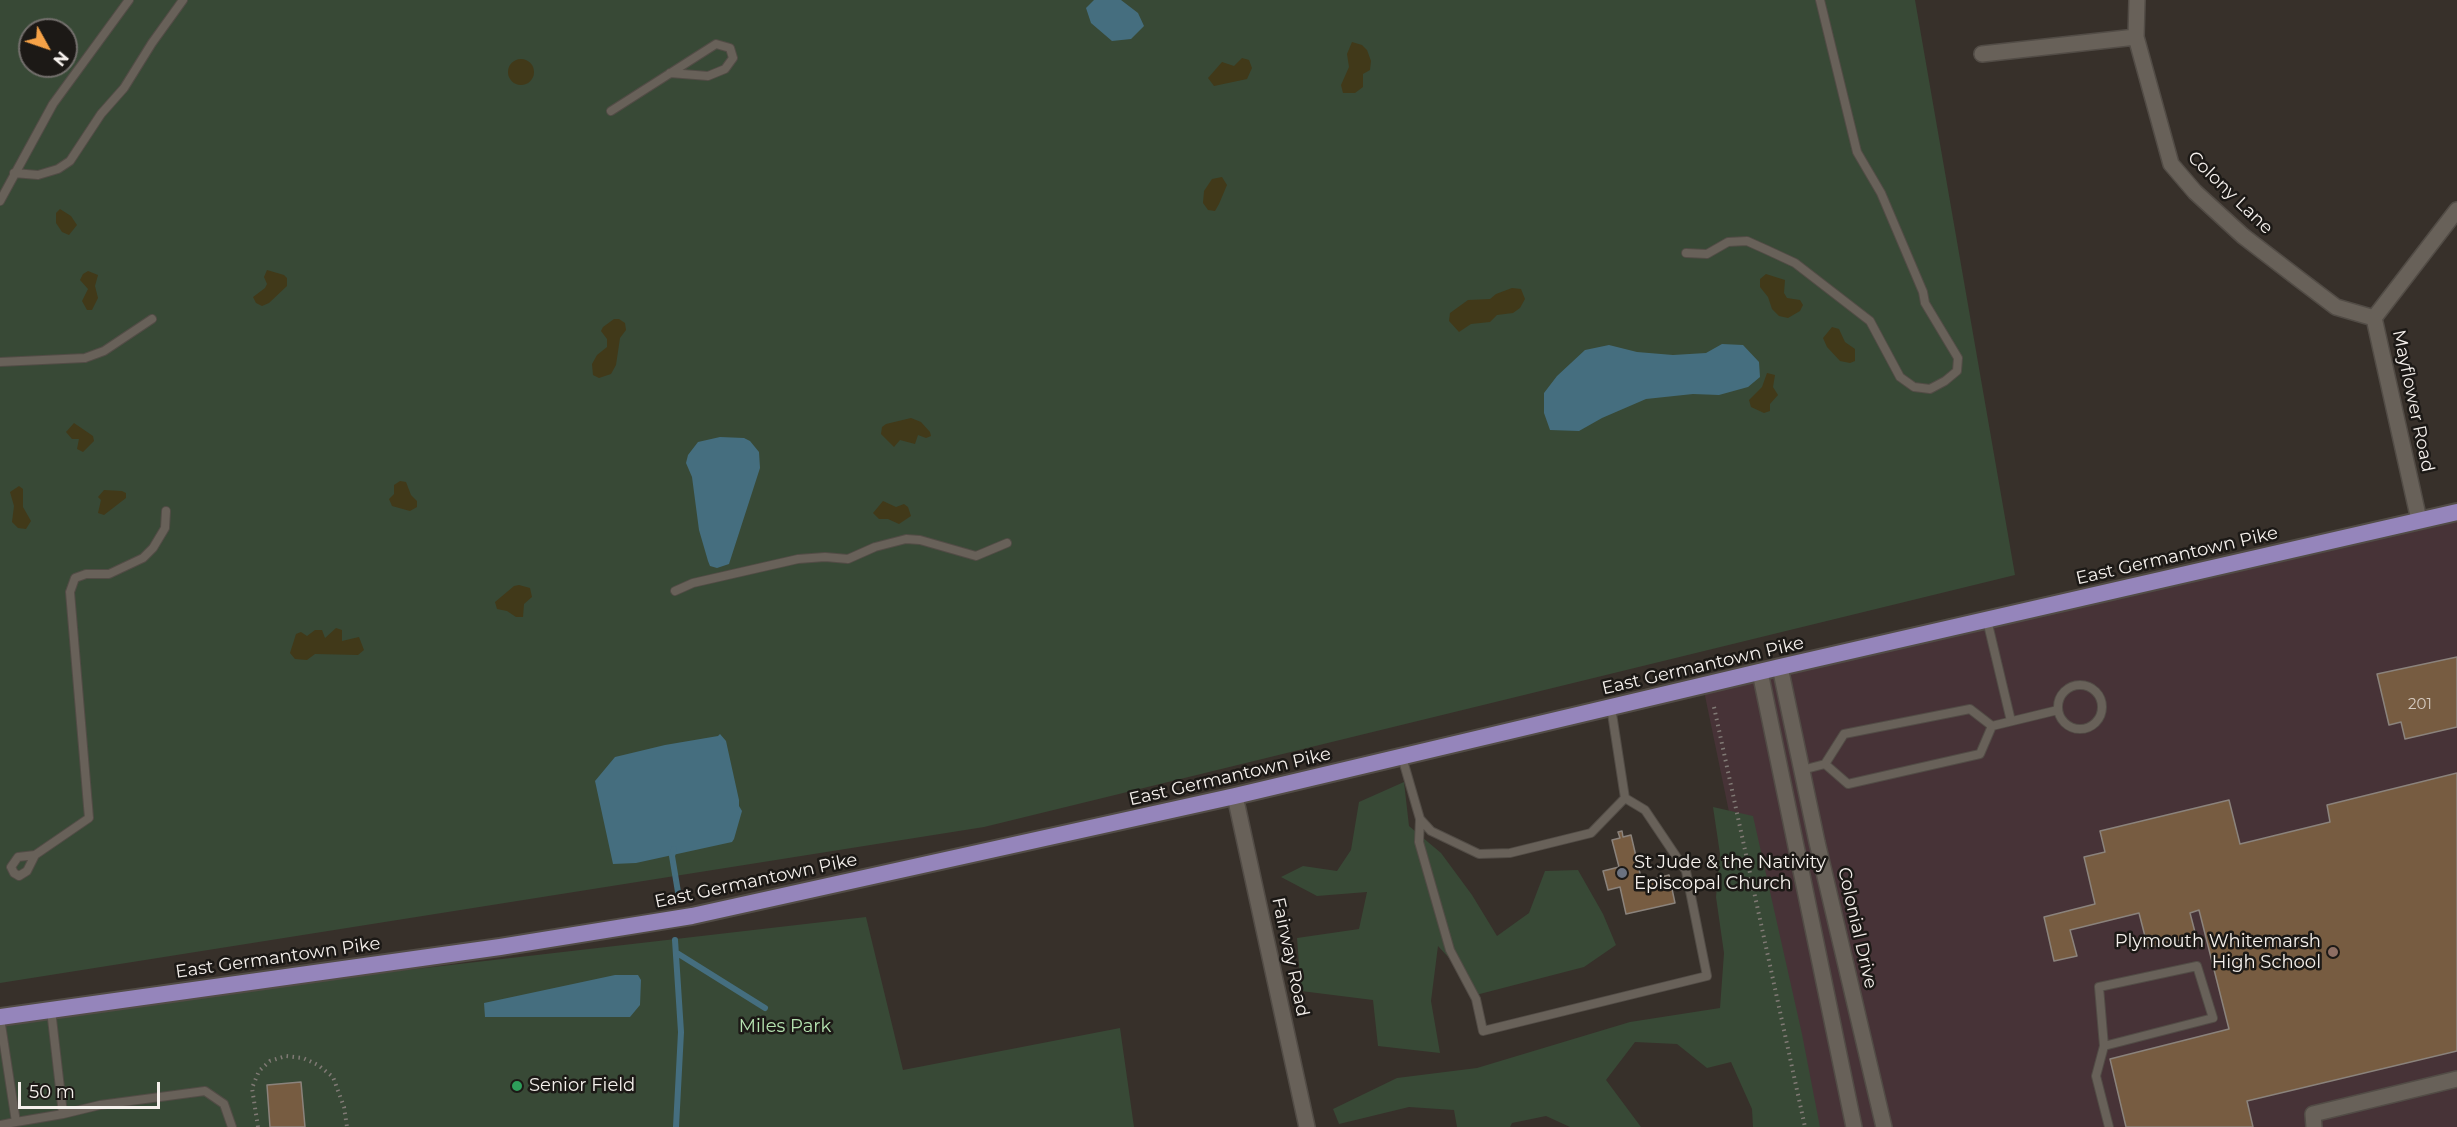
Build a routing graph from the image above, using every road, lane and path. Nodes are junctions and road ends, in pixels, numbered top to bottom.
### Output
1 (129, 0) edge
2 (183, 0) edge
3 (1820, 0) edge
4 (2137, 0) edge
5 (2136, 37) junction
6 (1982, 54) dead end
7 (670, 73) junction
8 (610, 111) dead end
9 (14, 173) junction
10 (0, 201) edge
11 (2457, 210) edge
12 (1686, 253) dead end
13 (2374, 318) junction
14 (152, 319) dead end
15 (0, 362) edge
16 (166, 511) dead end
17 (2457, 512) edge
18 (2419, 520) junction
19 (1007, 543) dead end
20 (675, 591) dead end
21 (1987, 620) junction
22 (1780, 667) junction
23 (1760, 672) junction
24 (1611, 707) junction
25 (1714, 707) dead end
26 (2058, 710) junction
27 (2011, 721) junction
28 (1992, 726) junction
29 (1402, 757) junction
30 (1825, 764) junction
31 (1802, 770) junction
32 (1235, 796) junction
33 (1625, 798) junction
34 (1420, 819) junction
35 (35, 855) dead end
36 (51, 1010) junction
37 (0, 1018) edge
38 (2104, 1046) junction
39 (2457, 1079) edge
40 (63, 1114) junction
41 (16, 1122) junction
42 (0, 1125) edge
43 (232, 1127) edge
44 (258, 1127) edge
45 (347, 1127) edge
46 (1307, 1127) edge
47 (1805, 1127) edge
48 (1854, 1127) edge
49 (1884, 1127) edge
50 (2109, 1127) edge
51 (2314, 1127) edge

1 - 9 lane
2 - 9 lane
3 - 12 lane
4 - 5 street, Colony Lane
5 - 6 street
5 - 13 street, Colony Lane
7 - 7 lane
7 - 8 lane
9 - 10 lane
11 - 13 street, Mayflower Road
13 - 18 street, Mayflower Road
14 - 15 lane
16 - 35 lane
17 - 18 main road, East Germantown Pike
18 - 21 main road, East Germantown Pike
19 - 20 lane
21 - 22 main road, East Germantown Pike
21 - 27 lane
22 - 23 main road, East Germantown Pike
22 - 31 street, Colonial Drive
23 - 24 main road, East Germantown Pike
23 - 48 street
24 - 29 main road, East Germantown Pike
24 - 33 lane
25 - 47 path
26 - 26 lane
26 - 27 lane
27 - 28 lane
28 - 30 lane
28 - 30 lane
29 - 32 main road, East Germantown Pike
29 - 34 lane
30 - 31 lane
31 - 49 street, Colonial Drive
32 - 36 main road, East Germantown Pike
32 - 46 street, Fairway Road
33 - 34 lane
33 - 34 lane
36 - 37 main road, East Germantown Pike
36 - 40 lane
37 - 41 lane
38 - 38 lane
38 - 50 lane
39 - 51 street
40 - 41 lane
40 - 43 lane
41 - 42 lane
44 - 45 path

